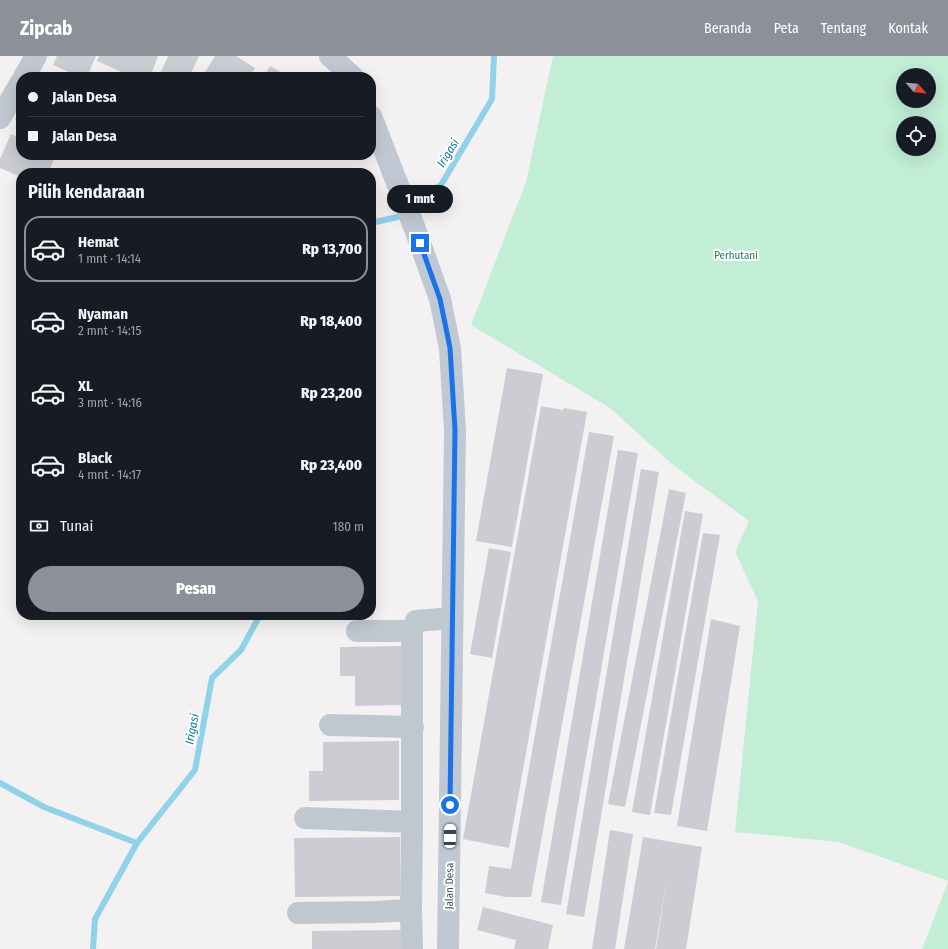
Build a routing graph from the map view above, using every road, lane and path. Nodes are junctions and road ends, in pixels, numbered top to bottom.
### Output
1 (36, 56) edge
2 (330, 56) edge
3 (27, 72) edge
4 (348, 72) edge
5 (16, 91) edge
6 (0, 118) edge
7 (376, 129) edge
8 (452, 618) junction
9 (357, 631) dead end
10 (412, 631) junction
11 (330, 725) dead end
12 (412, 727) junction
13 (305, 818) dead end
14 (412, 822) junction
15 (411, 910) junction
16 (298, 913) dead end
17 (412, 949) edge
18 (448, 949) edge

1 - 3 street
2 - 4 street
5 - 6 street
7 - 8 street, Jalan Desa
8 - 10 street
8 - 18 street, Jalan Desa
9 - 10 street
10 - 12 street
11 - 12 street
12 - 14 street
13 - 14 street
14 - 15 street
15 - 16 street
15 - 17 street

